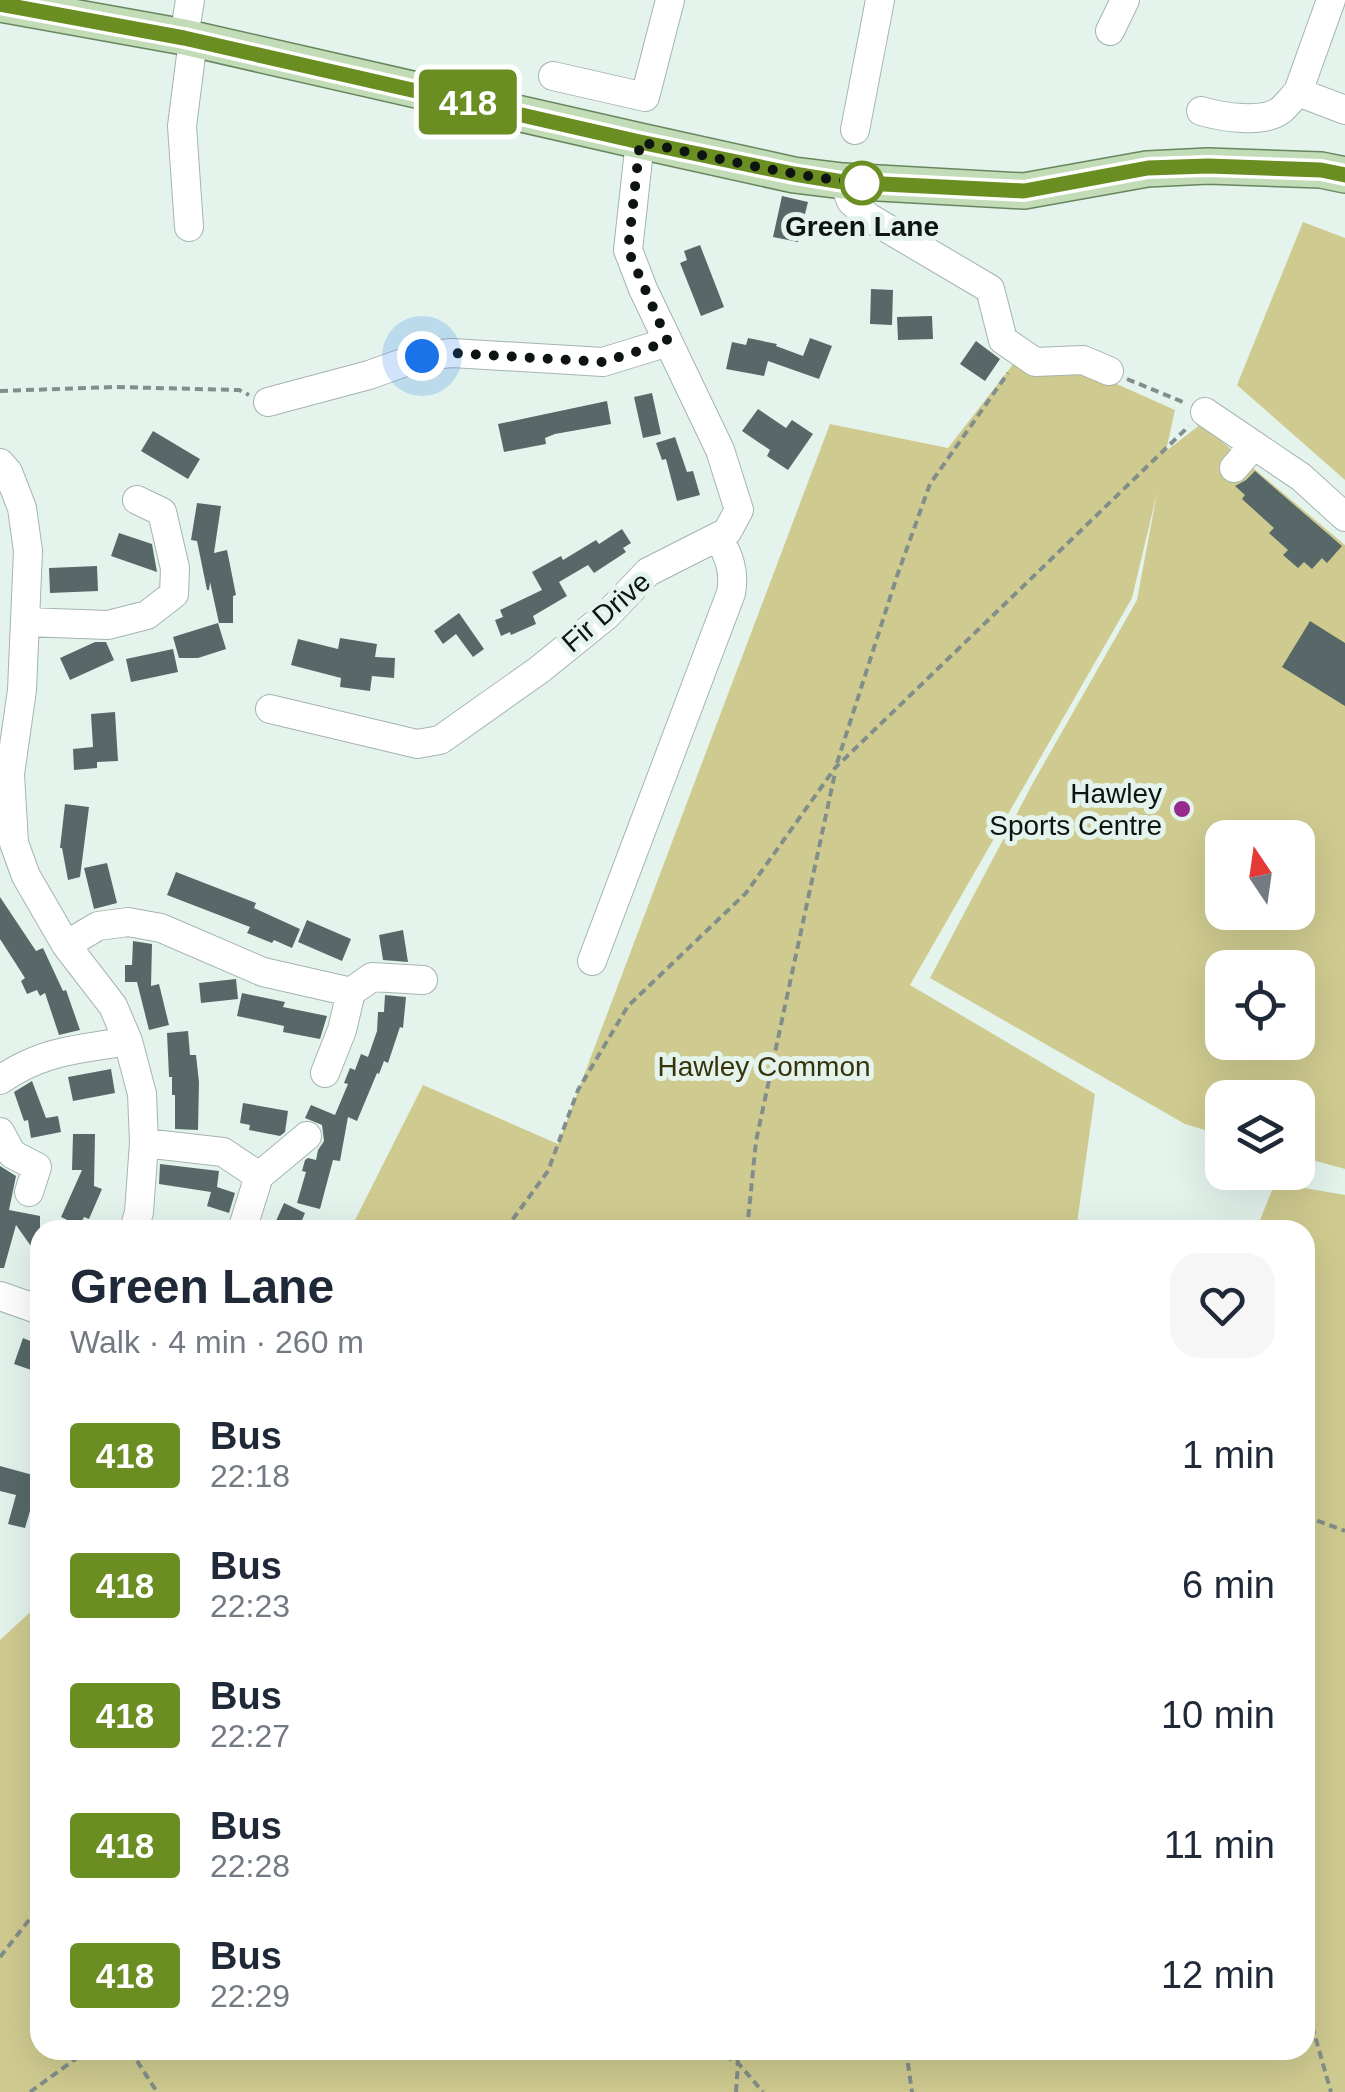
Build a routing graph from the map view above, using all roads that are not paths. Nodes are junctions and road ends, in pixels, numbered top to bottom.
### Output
1 (190, 0) edge
2 (670, 0) edge
3 (880, 0) edge
4 (1125, 0) edge
5 (1330, 0) edge
6 (0, 4) edge
7 (1110, 31) dead end
8 (189, 39) junction
9 (554, 76) dead end
10 (1298, 92) junction
11 (1345, 110) edge
12 (1201, 112) dead end
13 (855, 130) dead end
14 (640, 142) junction
15 (1345, 174) edge
16 (843, 182) junction
17 (189, 227) dead end
18 (668, 342) junction
19 (1109, 371) road end
20 (268, 402) road end
21 (1204, 412) road end
22 (1254, 444) junction
23 (0, 463) edge
24 (1234, 468) dead end
25 (138, 500) dead end
26 (11, 511) edge
27 (1345, 517) edge
28 (718, 536) junction
29 (26, 622) junction
30 (270, 709) dead end
31 (7, 844) edge
32 (66, 945) junction
33 (592, 961) dead end
34 (423, 980) dead end
35 (351, 992) junction
36 (128, 1041) junction
37 (325, 1073) dead end
38 (0, 1080) edge
39 (0, 1132) edge
40 (307, 1136) dead end
41 (144, 1143) junction
42 (259, 1176) junction
43 (29, 1192) dead end
44 (137, 1220) edge
45 (245, 1220) edge
46 (0, 1296) edge
47 (30, 1306) edge

1 - 8 street
2 - 9 street
3 - 13 street
4 - 7 street
5 - 10 street
6 - 8 main road
8 - 14 main road
8 - 17 street
10 - 11 street
10 - 12 street
14 - 16 main road
14 - 18 street
15 - 16 main road
16 - 19 street
18 - 20 street
18 - 28 street
21 - 22 street
22 - 24 street
22 - 27 street
23 - 26 street
25 - 29 street
26 - 29 street
28 - 30 street, Fir Drive
28 - 33 street
29 - 31 street
31 - 32 street
32 - 35 street
32 - 36 street
34 - 35 street
35 - 37 street
36 - 38 street
36 - 41 street
39 - 43 street
40 - 42 street
41 - 42 street
41 - 44 street
42 - 45 street
46 - 47 street

